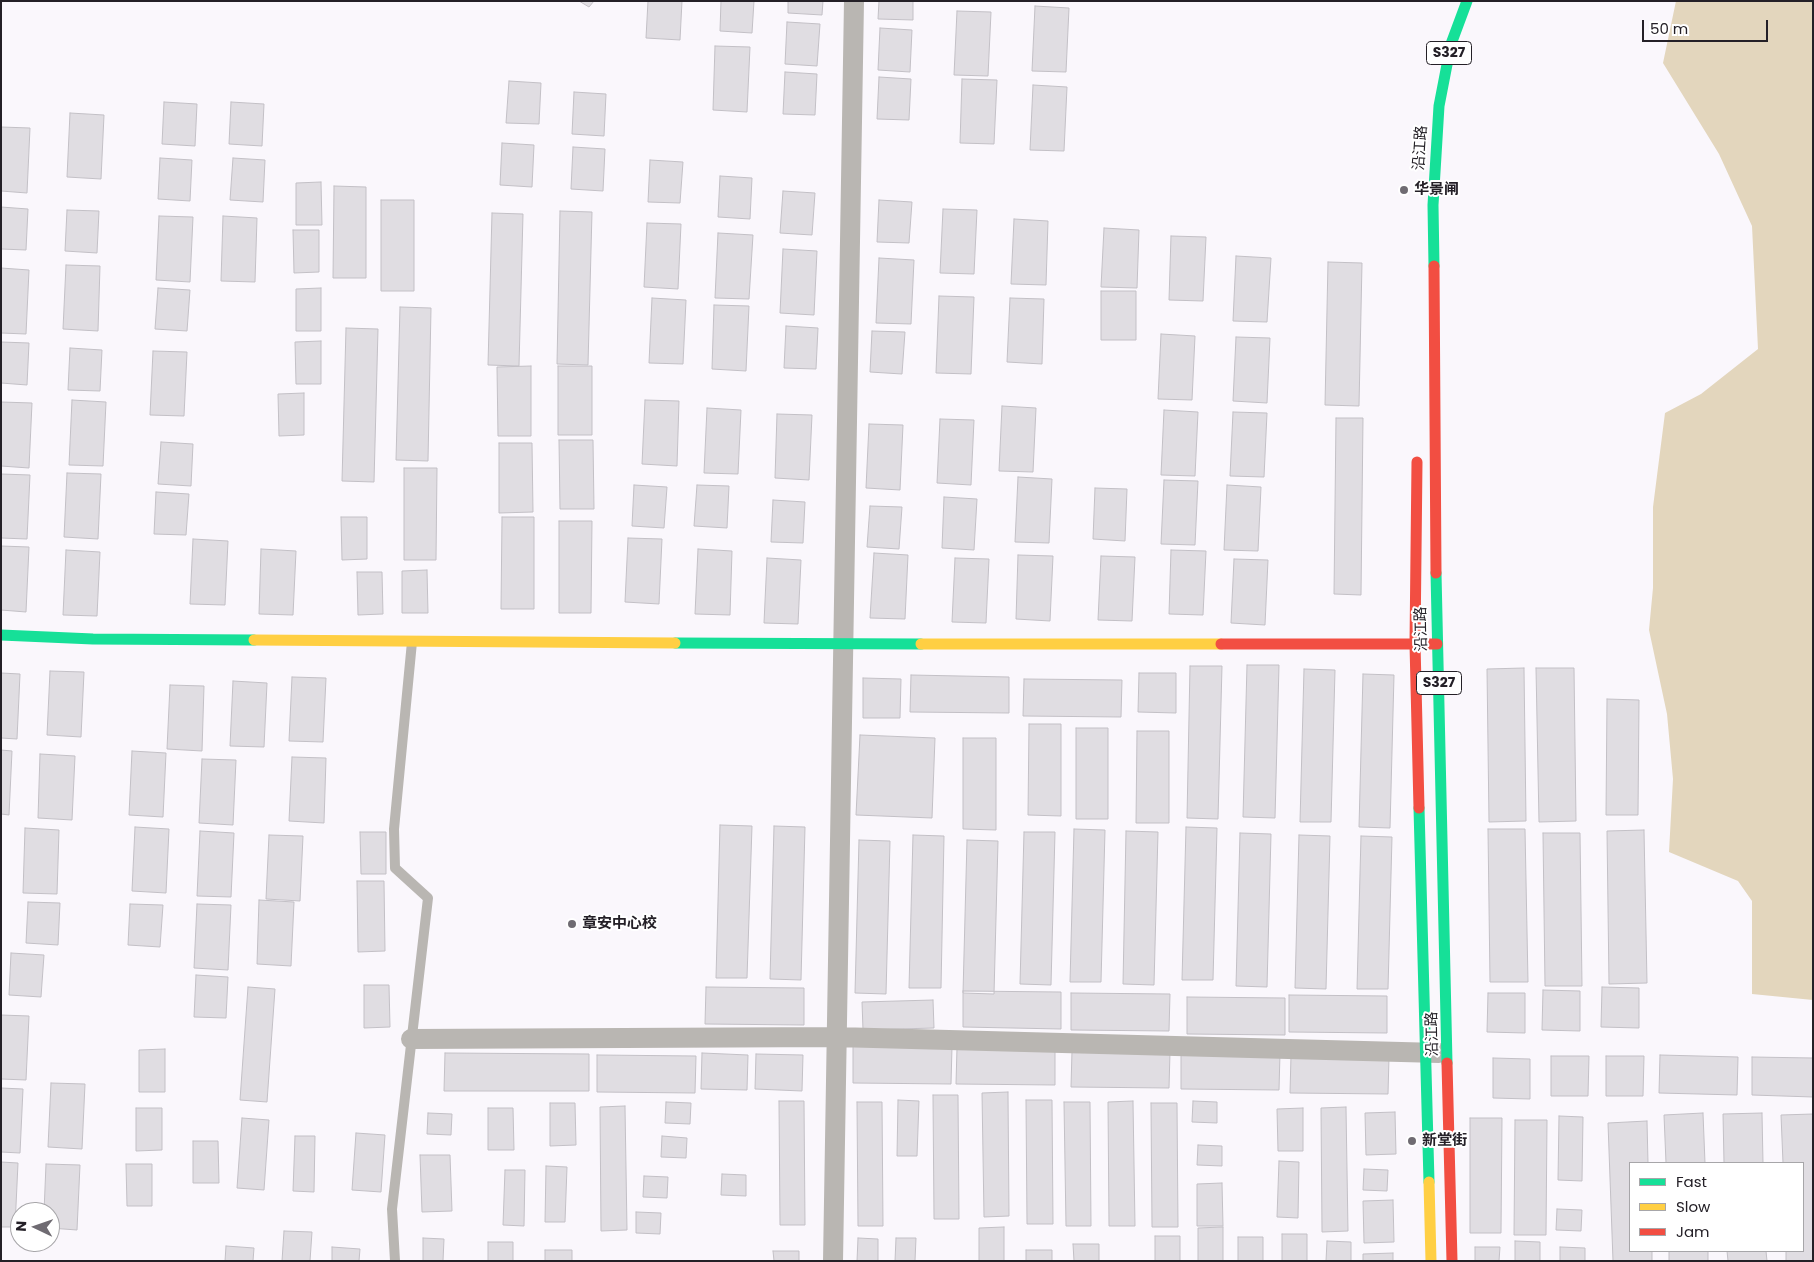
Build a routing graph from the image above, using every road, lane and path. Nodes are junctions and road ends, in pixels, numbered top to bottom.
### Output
1 (854, 1) edge
2 (1468, 1) edge
3 (1451, 44) junction
4 (1431, 78) dead end
5 (1417, 454) dead end
6 (1, 635) edge
7 (412, 641) junction
8 (843, 644) junction
9 (1415, 644) junction
10 (1438, 644) junction
11 (836, 1037) junction
12 (411, 1039) junction
13 (1426, 1052) junction
14 (1448, 1053) junction
15 (395, 1261) edge
16 (833, 1261) edge
17 (1431, 1261) edge
18 (1452, 1261) edge

1 - 8 street
2 - 3 main road, 沿江路 / S327
3 - 4 main road
3 - 10 main road, 沿江路 / S327
5 - 9 main road, 沿江路
6 - 7 main road
7 - 8 main road
7 - 12 lane
8 - 9 main road
8 - 11 street
9 - 10 main road
9 - 13 main road, 沿江路
10 - 14 main road, 沿江路 / S327
11 - 12 street
11 - 13 street
11 - 16 street
12 - 15 lane
13 - 14 street
13 - 17 main road, 沿江路
14 - 18 main road, 沿江路 / S327

